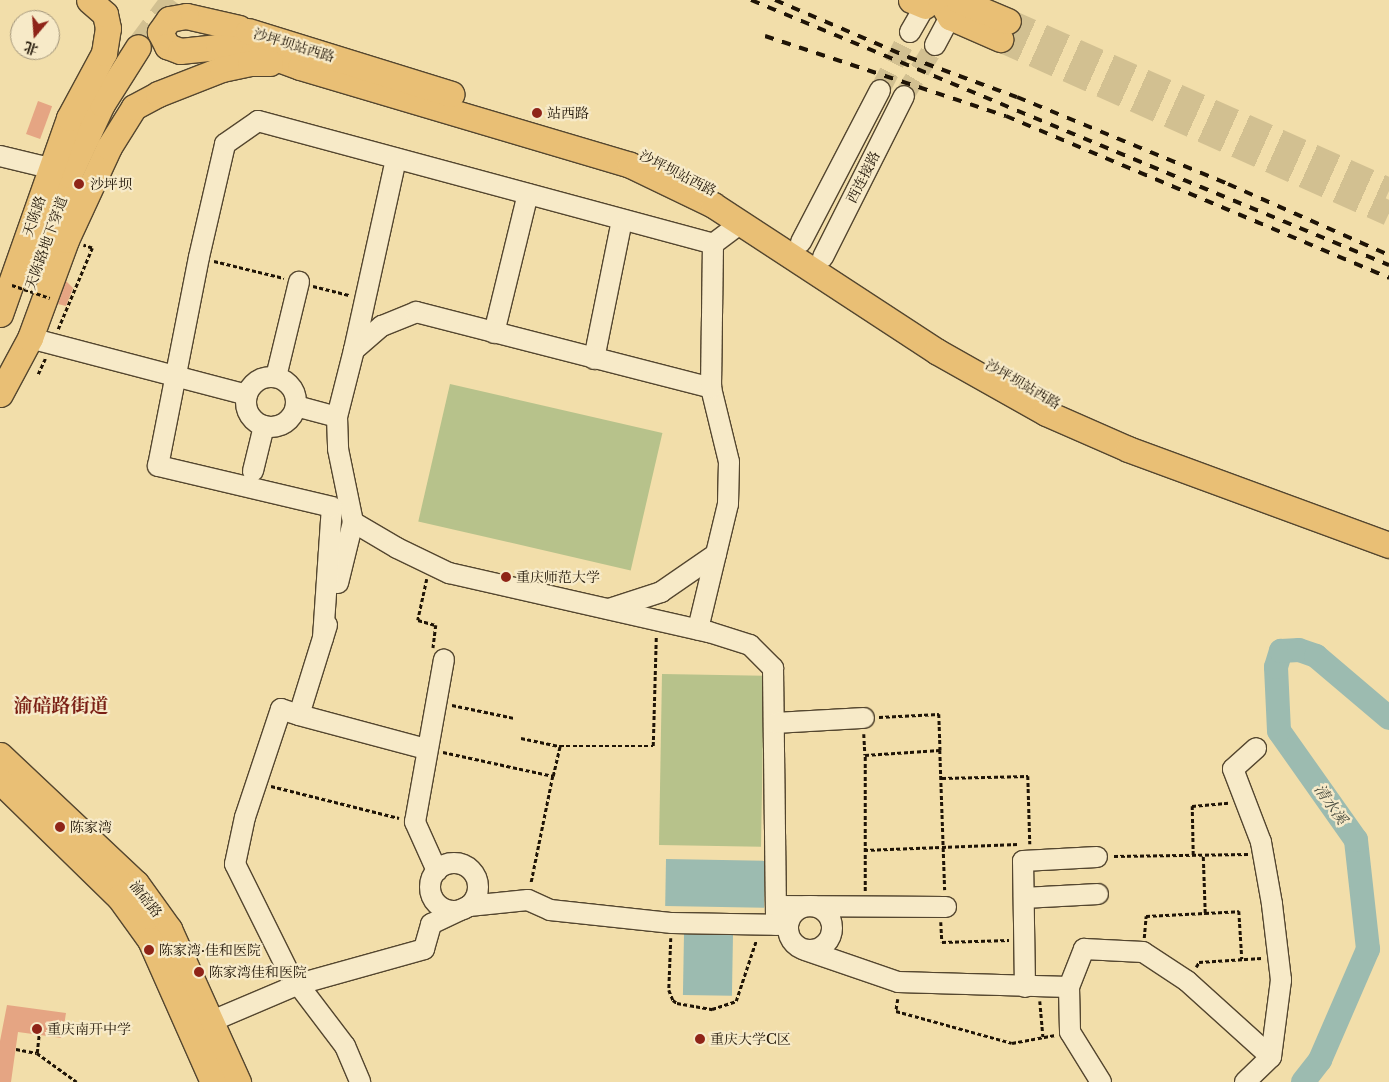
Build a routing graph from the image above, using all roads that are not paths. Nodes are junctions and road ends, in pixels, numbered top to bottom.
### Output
1 (89, 0) edge
2 (180, 0) edge
3 (941, 4) edge
4 (239, 28) junction
5 (1004, 30) tunnel mouth
6 (910, 32) tunnel mouth
7 (935, 45) tunnel mouth
8 (138, 47) tunnel mouth
9 (300, 67) junction
10 (880, 90) tunnel mouth
11 (904, 96) tunnel mouth
12 (0, 156) edge
13 (396, 160) junction
14 (50, 168) junction
15 (528, 194) junction
16 (622, 220) junction
17 (741, 223) junction
18 (801, 242) junction
19 (713, 244) junction
20 (823, 257) junction
21 (299, 282) dead end
22 (0, 314) edge
23 (494, 333) junction
24 (41, 341) junction
25 (354, 350) junction
26 (594, 359) junction
27 (0, 362) edge
28 (173, 377) junction
29 (276, 377) junction
30 (711, 388) junction
31 (0, 394) edge
32 (247, 395) junction
33 (296, 406) junction
34 (337, 417) junction
35 (264, 426) junction
36 (1128, 449) junction
37 (253, 471) dead end
38 (353, 522) junction
39 (1389, 545) edge
40 (716, 554) junction
41 (609, 609) junction
42 (698, 629) junction
43 (323, 638) junction
44 (444, 660) road end
45 (299, 715) junction
46 (864, 718) road end
47 (776, 723) junction
48 (1256, 748) dead end
49 (426, 749) junction
50 (0, 755) edge
51 (0, 781) edge
52 (1097, 857) road end
53 (437, 871) junction
54 (1098, 894) dead end
55 (1024, 898) junction
56 (469, 906) junction
57 (808, 906) junction
58 (946, 906) road end
59 (775, 920) junction
60 (805, 950) junction
61 (299, 984) junction
62 (1069, 986) junction
63 (1032, 987) junction
64 (212, 1022) junction
65 (1271, 1057) junction
66 (213, 1082) edge
67 (238, 1082) edge
68 (360, 1082) edge
69 (1101, 1082) edge
70 (1245, 1082) edge

1 - 14 main road, 天陈路
2 - 4 main road, 沙坪坝站西路
3 - 5 main road
3 - 6 street
3 - 7 street
4 - 9 main road
4 - 18 main road, 沙坪坝站西路
8 - 27 main road, 天陈路地下穿道
9 - 17 main road, 沙坪坝站西路
9 - 24 main road
10 - 18 street, 西连接路
11 - 20 street, 西连接路
12 - 14 street
13 - 15 street
13 - 25 street
13 - 28 street
14 - 22 main road, 天陈路
15 - 16 street
15 - 23 street
16 - 19 street
16 - 26 street
17 - 19 street
17 - 36 main road, 沙坪坝站西路
18 - 20 main road, 沙坪坝站西路
19 - 30 street
20 - 36 main road, 沙坪坝站西路
21 - 29 street
23 - 25 street
23 - 26 street
24 - 28 street
24 - 31 main road
25 - 34 street
26 - 30 street
28 - 32 street
28 - 43 street
29 - 32 street
29 - 33 street
30 - 40 street
32 - 35 street
33 - 34 street
33 - 35 street
34 - 38 street
35 - 37 street
36 - 39 main road, 沙坪坝站西路
38 - 41 street
38 - 43 street
40 - 41 street
40 - 42 street
41 - 42 street
42 - 47 street
43 - 45 street
44 - 49 street
45 - 49 street
45 - 61 street
46 - 47 street
47 - 59 street
48 - 65 street
49 - 53 street
50 - 64 main road, 渝碚路
51 - 66 main road, 渝碚路
52 - 55 street
53 - 56 street
53 - 56 street
54 - 55 street
55 - 63 street
56 - 59 street
56 - 61 street
57 - 58 street
57 - 59 street
57 - 60 street
59 - 60 street
60 - 63 street
61 - 64 street
61 - 68 street
62 - 63 street
62 - 65 street
62 - 69 street
64 - 67 main road, 渝碚路
65 - 70 street

